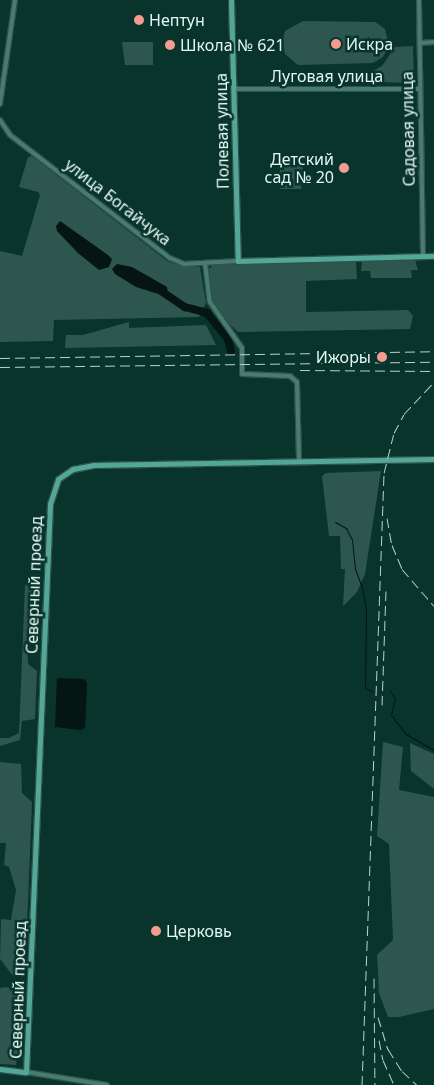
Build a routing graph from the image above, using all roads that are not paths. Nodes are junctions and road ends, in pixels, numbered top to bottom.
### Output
1 (15, 0) edge
2 (231, 0) edge
3 (419, 0) edge
4 (434, 42) edge
5 (420, 43) junction
6 (234, 89) junction
7 (420, 89) junction
8 (0, 104) edge
9 (0, 120) edge
10 (434, 256) edge
11 (422, 257) junction
12 (238, 261) junction
13 (204, 263) junction
14 (434, 460) edge
15 (299, 461) junction
16 (0, 1069) edge
17 (26, 1072) junction
18 (107, 1085) edge

1 - 8 street
2 - 6 street, Полевая улица
3 - 5 street, Садовая улица
4 - 5 street
5 - 7 street, Садовая улица
6 - 7 street, Луговая улица
6 - 12 street, Полевая улица
7 - 11 street, Садовая улица
9 - 13 street, улица Богайчука
10 - 11 street
11 - 12 street
12 - 13 street, улица Богайчука
13 - 15 street
14 - 15 street, Северный проезд
15 - 17 street, Северный проезд
16 - 17 street
17 - 18 street

